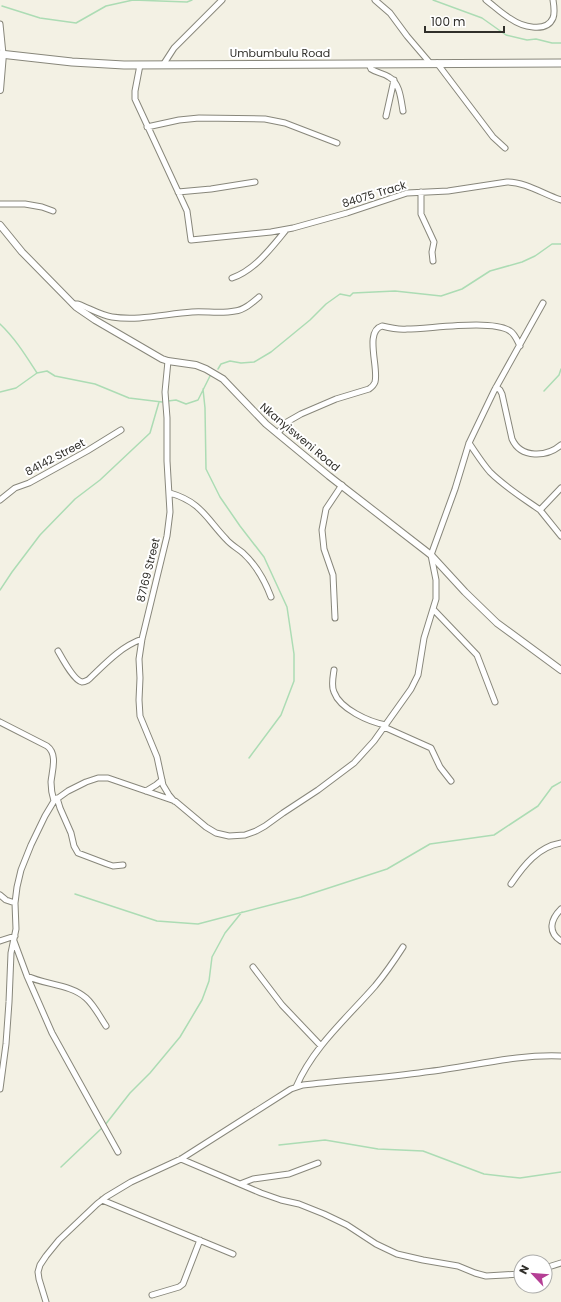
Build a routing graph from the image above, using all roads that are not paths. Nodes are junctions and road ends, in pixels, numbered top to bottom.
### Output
1 (222, 0) edge
2 (375, 0) edge
3 (486, 0) edge
4 (553, 0) edge
5 (0, 24) edge
6 (1, 54) edge
7 (561, 63) edge
8 (370, 64) junction
9 (434, 64) junction
10 (140, 65) junction
11 (163, 65) junction
12 (394, 80) junction
13 (0, 90) edge
14 (403, 111) dead end
15 (386, 116) dead end
16 (147, 127) junction
17 (337, 143) dead end
18 (505, 148) dead end
19 (256, 182) dead end
20 (178, 192) junction
21 (421, 192) junction
22 (561, 200) edge
23 (0, 204) edge
24 (53, 211) dead end
25 (0, 225) edge
26 (286, 230) junction
27 (433, 261) dead end
28 (232, 278) dead end
29 (259, 298) dead end
30 (543, 303) dead end
31 (73, 304) junction
32 (520, 346) junction
33 (168, 361) junction
34 (496, 387) junction
35 (121, 430) dead end
36 (278, 433) junction
37 (470, 444) junction
38 (561, 445) edge
39 (342, 485) junction
40 (561, 488) edge
41 (170, 494) junction
42 (0, 500) edge
43 (540, 510) junction
44 (561, 536) edge
45 (431, 555) junction
46 (271, 597) dead end
47 (433, 609) junction
48 (335, 618) dead end
49 (142, 638) junction
50 (58, 651) dead end
51 (334, 670) dead end
52 (561, 670) edge
53 (495, 702) dead end
54 (0, 722) edge
55 (385, 726) junction
56 (162, 780) junction
57 (451, 781) dead end
58 (146, 791) junction
59 (56, 800) junction
60 (175, 801) junction
61 (561, 843) edge
62 (123, 865) dead end
63 (511, 884) dead end
64 (0, 895) edge
65 (15, 903) junction
66 (561, 909) edge
67 (14, 939) junction
68 (0, 941) edge
69 (561, 941) edge
70 (403, 947) dead end
71 (253, 968) dead end
72 (27, 976) junction
73 (106, 1026) dead end
74 (321, 1046) junction
75 (561, 1056) edge
76 (296, 1087) junction
77 (0, 1089) edge
78 (118, 1152) dead end
79 (181, 1159) junction
80 (318, 1163) dead end
81 (240, 1184) junction
82 (102, 1200) junction
83 (200, 1240) junction
84 (233, 1254) dead end
85 (513, 1274) edge
86 (152, 1295) dead end
87 (46, 1302) edge

1 - 11 street
2 - 9 street
3 - 4 street
5 - 6 street
6 - 10 main road, Umbumbulu Road
6 - 13 street
7 - 9 main road, Umbumbulu Road
8 - 9 main road, Umbumbulu Road
8 - 11 main road, Umbumbulu Road
8 - 12 street
9 - 18 street
10 - 11 main road, Umbumbulu Road
10 - 16 street
12 - 14 street
12 - 15 street
16 - 17 street
16 - 20 street
19 - 20 street
20 - 26 street, 84075 Track
21 - 22 street, 84075 Track
21 - 26 street, 84075 Track
21 - 27 street
23 - 24 street
25 - 31 street, Nkanyisweni Road
26 - 28 street
29 - 31 street
30 - 32 street
31 - 33 street, Nkanyisweni Road
32 - 34 street
32 - 36 street
33 - 36 street, Nkanyisweni Road
33 - 41 street, 87169 Street
34 - 37 street
34 - 38 street
35 - 42 street, 84142 Street
36 - 39 street, Nkanyisweni Road
37 - 43 street
37 - 45 street
39 - 45 street, Nkanyisweni Road
39 - 48 street
40 - 43 street
41 - 46 street
41 - 49 street, 87169 Street
43 - 44 street
45 - 47 street
45 - 52 street, Nkanyisweni Road
47 - 53 street
47 - 55 street
49 - 50 street
49 - 56 street, 87169 Street
51 - 55 street
54 - 59 street
55 - 57 street
55 - 60 street
56 - 58 street
56 - 60 street, 87169 Street
58 - 59 street
58 - 60 street
59 - 62 street
59 - 65 street
61 - 63 street
64 - 65 street
65 - 67 street
66 - 69 street
67 - 68 street
67 - 72 street
67 - 77 street
70 - 74 street
71 - 74 street
72 - 73 street
72 - 78 street
74 - 76 street
75 - 76 street
76 - 79 street
79 - 81 street
79 - 82 street
80 - 81 street
81 - 85 street
82 - 83 street
82 - 87 street
83 - 84 street
83 - 86 street

